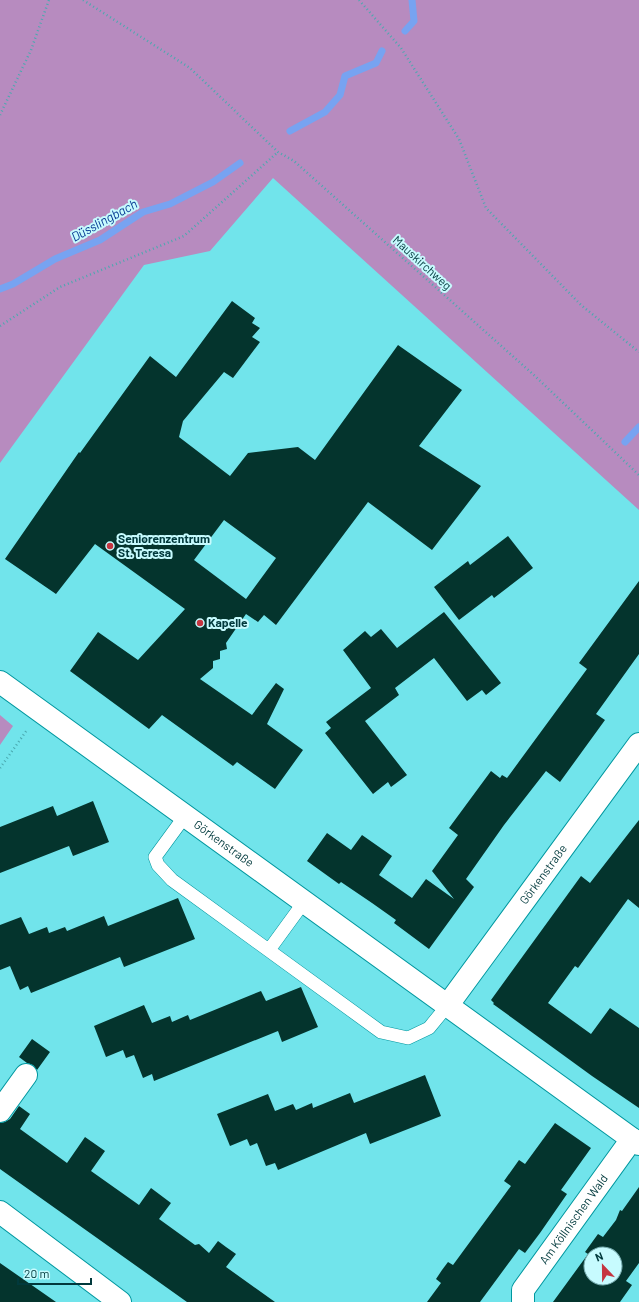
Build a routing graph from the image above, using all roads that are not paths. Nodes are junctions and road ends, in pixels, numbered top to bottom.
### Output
1 (0, 682) edge
2 (639, 744) edge
3 (185, 816) junction
4 (304, 902) junction
5 (269, 950) junction
6 (447, 1006) junction
7 (26, 1074) dead end
8 (0, 1111) edge
9 (635, 1142) edge
10 (0, 1212) edge
11 (120, 1302) edge
12 (523, 1302) edge

1 - 3 street, Görkenstraße
2 - 6 street, Görkenstraße
3 - 4 street, Görkenstraße
3 - 5 lane
4 - 5 lane
4 - 6 street, Görkenstraße
5 - 6 lane
6 - 9 street, Görkenstraße
7 - 8 street
9 - 12 street, Am Köllnischen Wald
10 - 11 street

